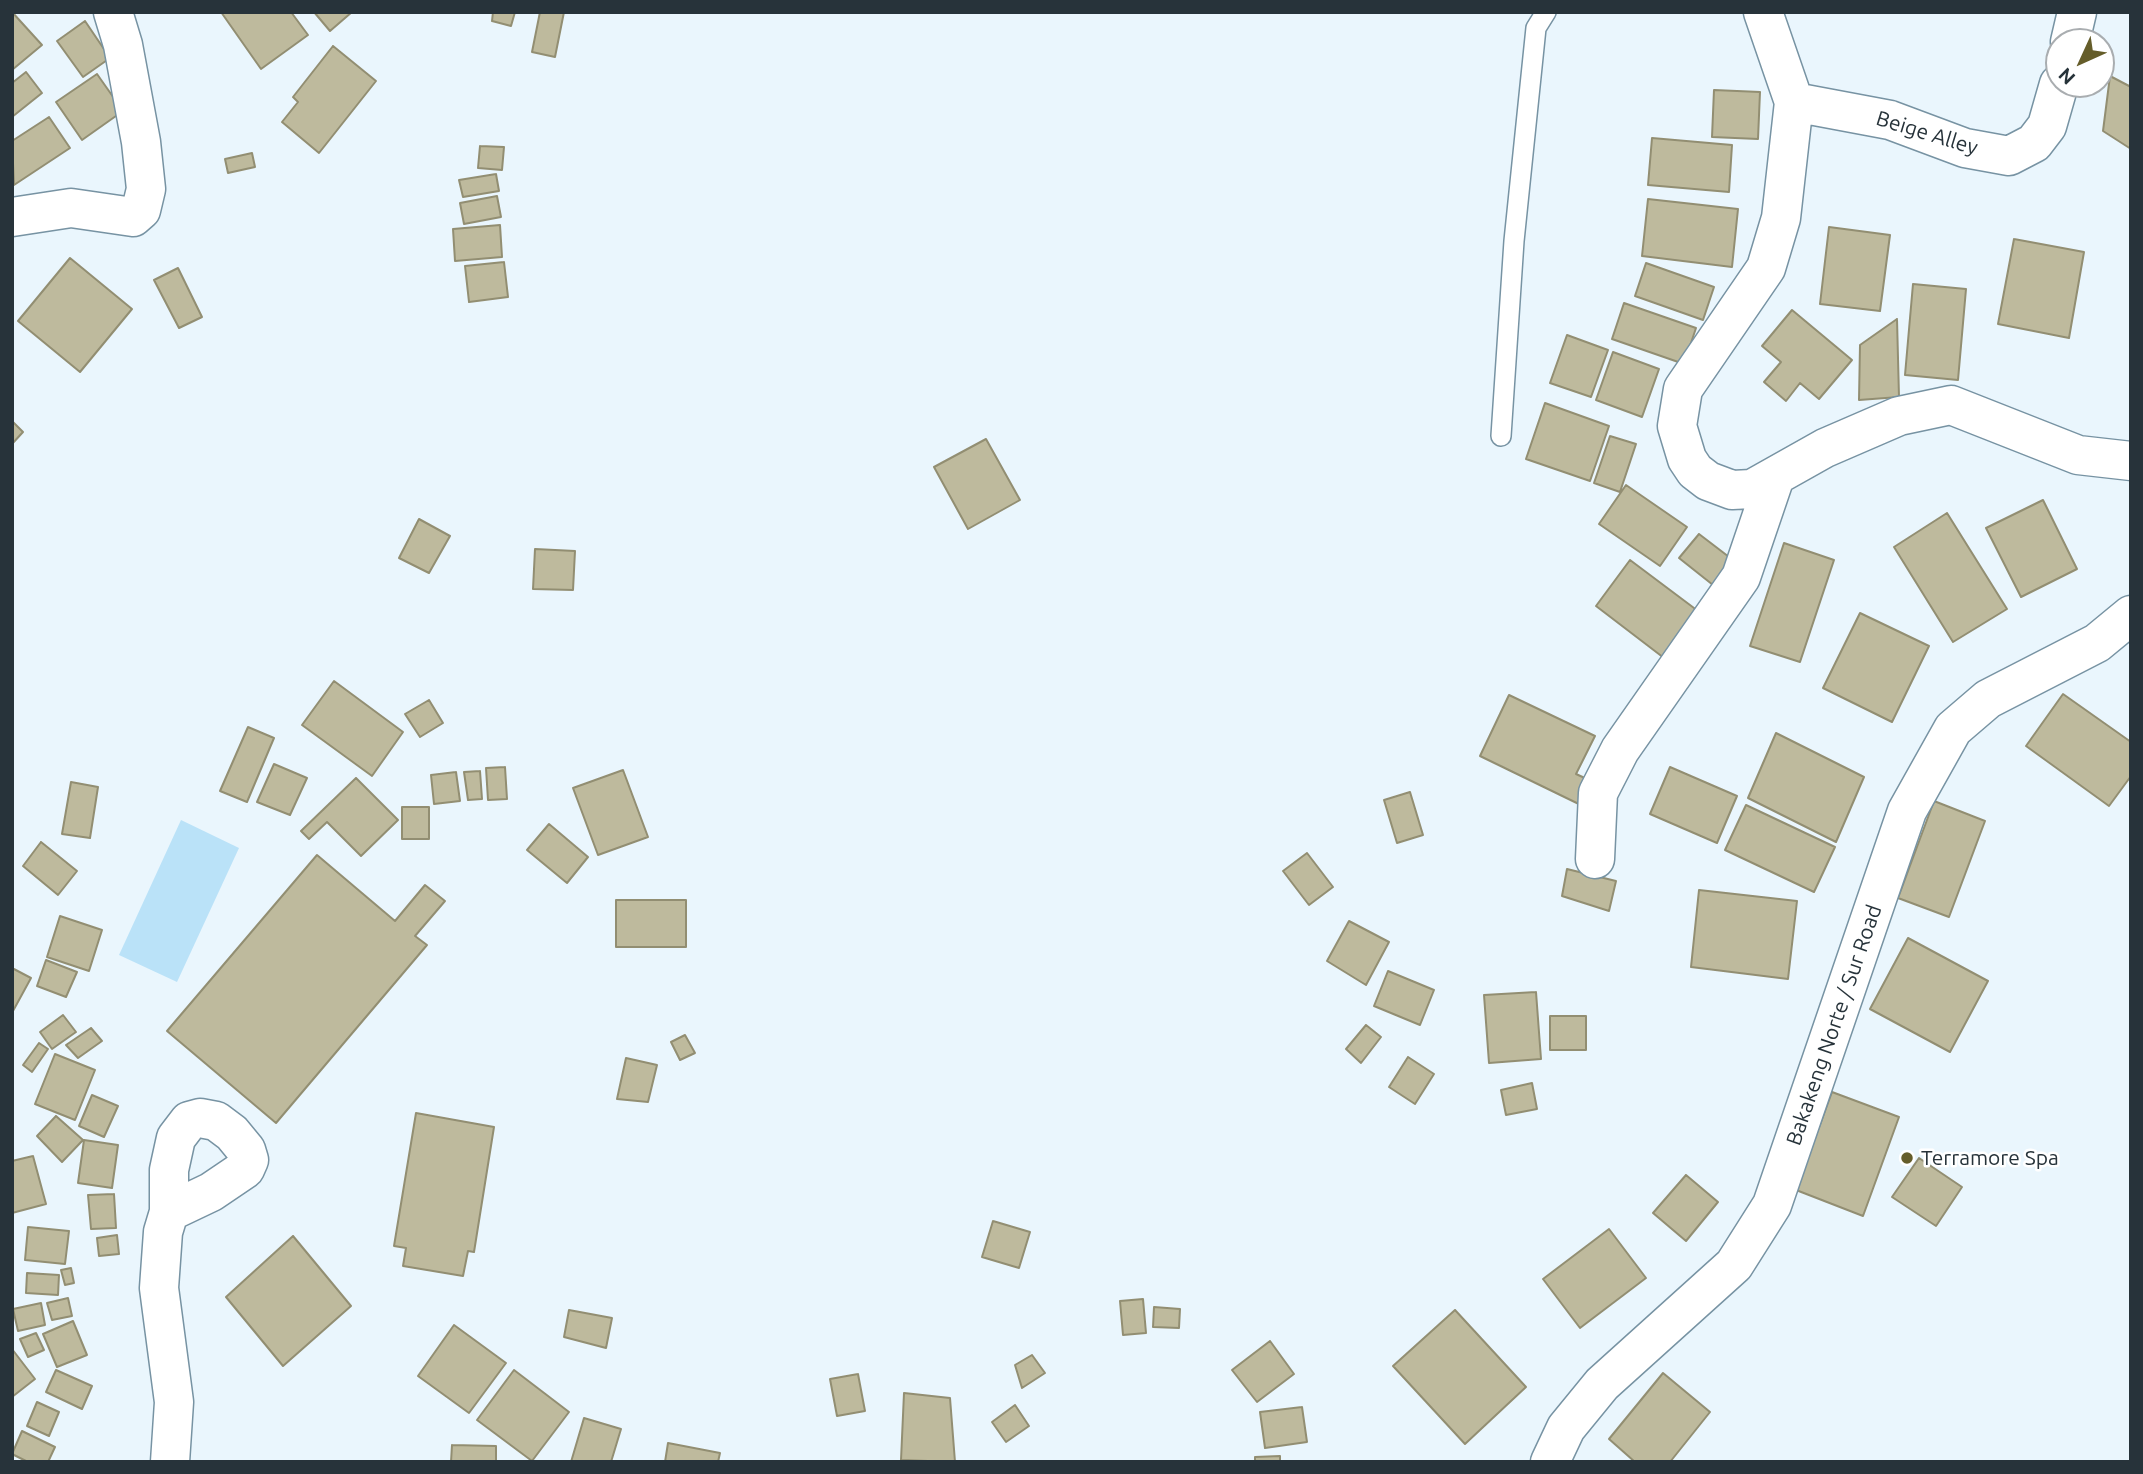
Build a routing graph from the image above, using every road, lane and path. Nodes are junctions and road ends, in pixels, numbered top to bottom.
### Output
1 (114, 12) edge
2 (1546, 12) edge
3 (1763, 12) edge
4 (2055, 98) edge
5 (1794, 102) junction
6 (12, 218) edge
7 (1501, 436) dead end
8 (2131, 461) edge
9 (1775, 477) junction
10 (2131, 615) edge
11 (1595, 859) dead end
12 (169, 1212) dead end
13 (170, 1462) edge
14 (1550, 1462) edge

1 - 6 street
2 - 7 lane
3 - 5 street
4 - 5 street, Beige Alley
5 - 9 street
8 - 9 street
9 - 11 street
10 - 14 street, Bakakeng Norte / Sur Road
12 - 13 street

